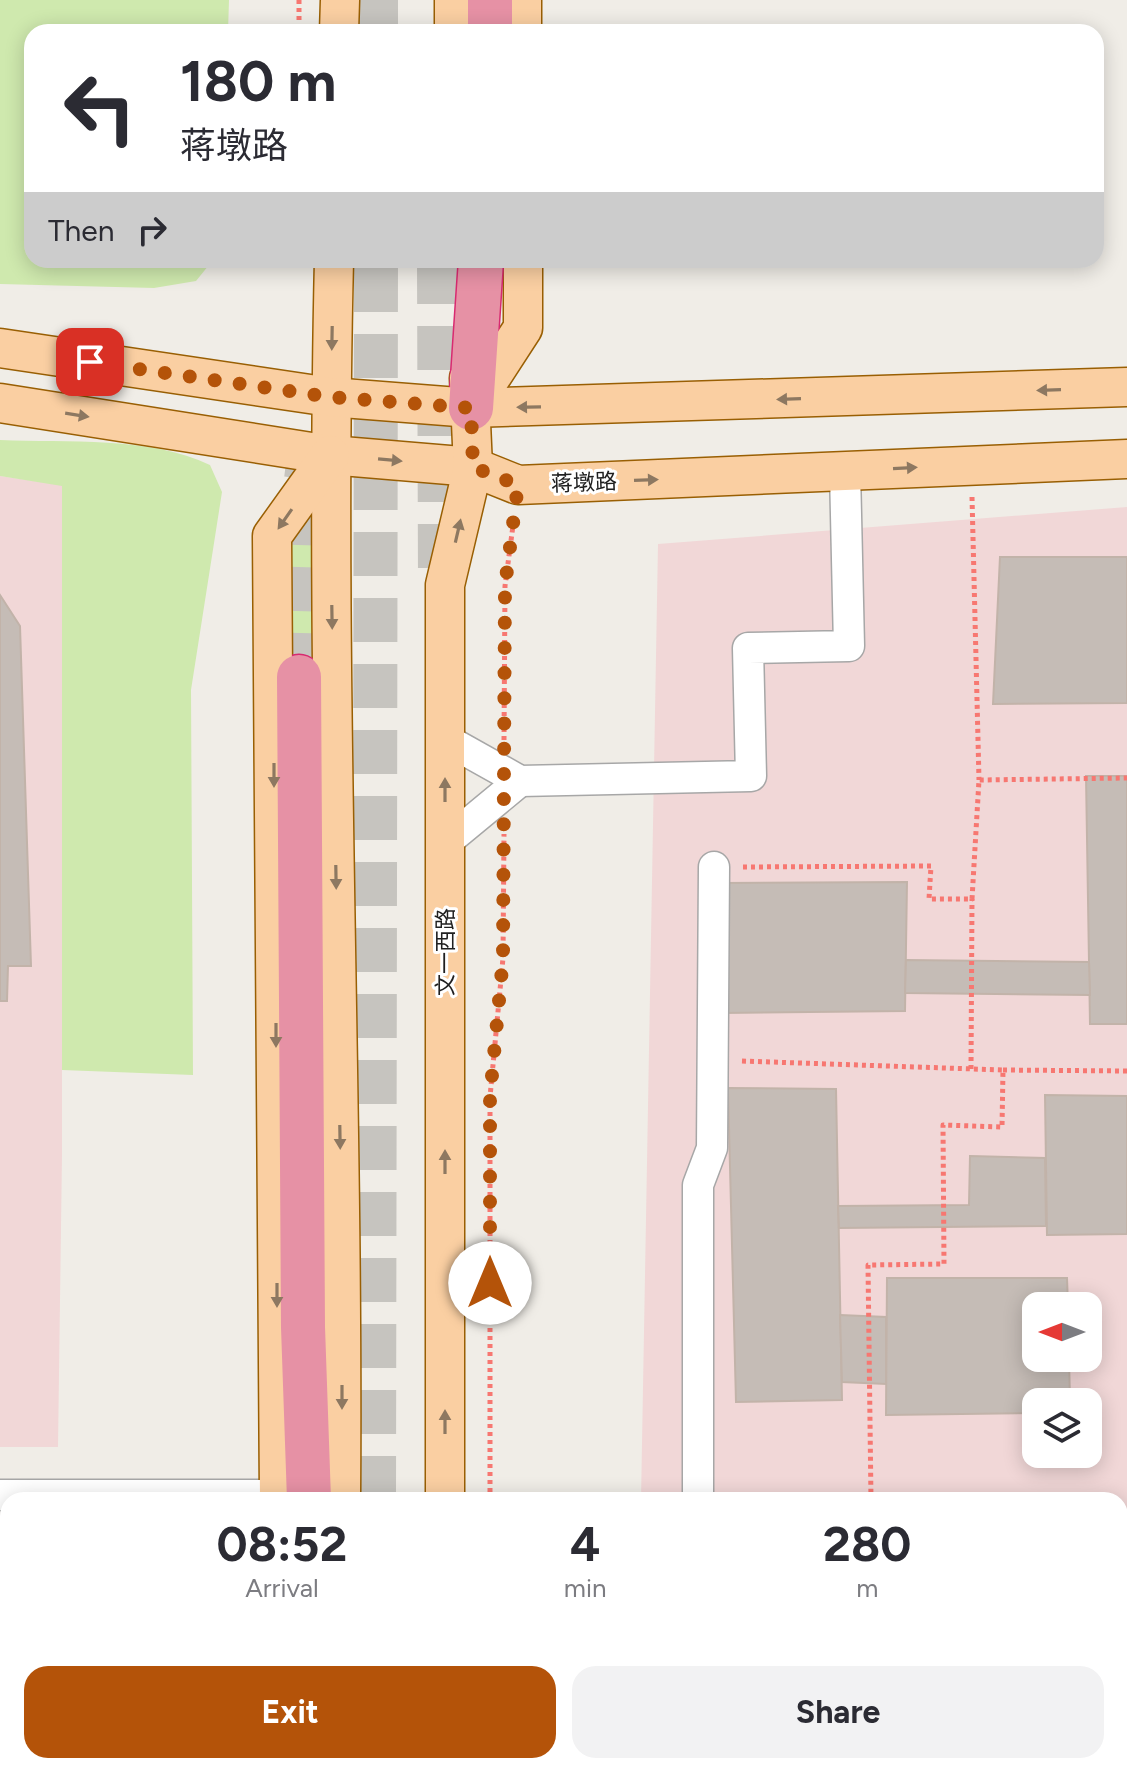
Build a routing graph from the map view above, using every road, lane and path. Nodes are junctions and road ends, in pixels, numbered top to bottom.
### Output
1 (299, 0) edge
2 (340, 0) edge
3 (454, 0) edge
4 (490, 0) edge
5 (522, 0) edge
6 (299, 24) edge
7 (339, 24) edge
8 (454, 24) edge
9 (490, 24) edge
10 (522, 24) edge
11 (334, 268) edge
12 (461, 268) edge
13 (480, 268) edge
14 (523, 268) edge
15 (0, 348) edge
16 (1127, 387) edge
17 (330, 397) junction
18 (0, 403) edge
19 (471, 408) junction
20 (330, 455) junction
21 (1127, 459) edge
22 (971, 465) junction
23 (473, 467) junction
24 (845, 471) junction
25 (518, 485) junction
26 (299, 677) tunnel mouth
27 (445, 739) junction
28 (1127, 778) edge
29 (979, 780) junction
30 (509, 782) junction
31 (445, 843) junction
32 (714, 867) joint
33 (972, 899) junction
34 (713, 1060) junction
35 (971, 1069) junction
36 (1003, 1070) junction
37 (1127, 1071) edge
38 (289, 1492) edge
39 (289, 1492) edge
40 (341, 1492) edge
41 (445, 1492) edge
42 (490, 1492) edge
43 (698, 1492) edge
44 (871, 1492) edge

1 - 6 path
2 - 7 main road
3 - 8 main road
4 - 9 highway
5 - 10 main road
11 -> 17 main road
12 - 19 main road, 文一西路
13 - 19 highway
14 - 19 main road
15 - 17 main road
16 -> 19 main road
17 - 19 main road
17 - 20 main road
18 -> 20 main road, 蒋墩路
19 - 23 main road, 文一西路
20 -> 23 main road, 蒋墩路
20 -> 38 main road
20 -> 40 main road
21 - 22 main road, 蒋墩路
24 -> 22 main road, 蒋墩路
22 - 29 path
23 - 25 main road, 蒋墩路
27 -> 23 main road, 文一西路
25 -> 24 main road, 蒋墩路
24 - 30 street
25 - 30 path
26 - 39 highway
27 - 30 street
31 -> 27 main road, 文一西路
28 - 29 path
29 - 33 path
30 - 31 street
30 - 42 path
41 -> 31 main road, 文一西路
32 - 33 path
32 - 34 street
33 - 35 path
34 - 35 path
34 - 43 street
35 - 36 path
36 - 37 path
36 - 44 path

